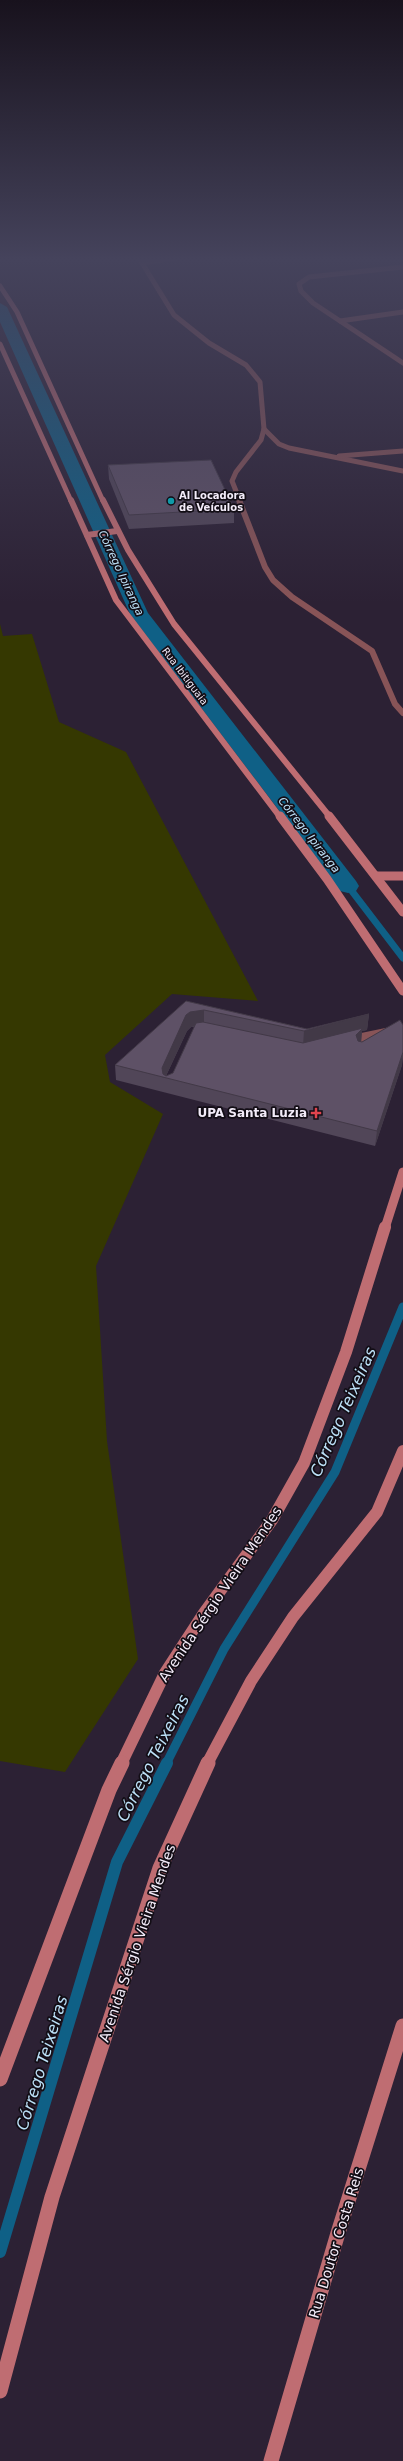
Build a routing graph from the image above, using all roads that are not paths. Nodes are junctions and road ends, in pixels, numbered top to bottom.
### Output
1 (14, 373) edge
2 (44, 373) edge
3 (252, 373) edge
4 (264, 429) junction
5 (403, 451) edge
6 (325, 457) junction
7 (403, 471) edge
8 (116, 532) junction
9 (90, 535) junction
10 (403, 713) edge
11 (377, 876) junction
12 (403, 876) edge
13 (403, 912) edge
14 (403, 992) edge
15 (399, 1030) edge
16 (340, 1043) edge
17 (366, 1048) edge
18 (403, 1172) edge
19 (403, 1451) edge
20 (403, 2026) edge
21 (0, 2079) edge
22 (0, 2391) edge
23 (271, 2461) edge

1 - 9 main road, Rua Ibitiguaia
2 - 8 main road, Rua Ibitiguaia
3 - 4 street
4 - 6 street
4 - 10 street
5 - 6 street
6 - 7 street
8 - 9 main road
8 - 11 main road, Rua Ibitiguaia
9 - 14 main road, Rua Ibitiguaia
11 - 12 main road
11 - 13 main road, Rua Ibitiguaia
15 - 16 street
15 - 17 street
18 - 21 main road, Avenida Sérgio Vieira Mendes
19 - 22 main road, Avenida Sérgio Vieira Mendes
20 - 23 main road, Rua Doutor Costa Reis

